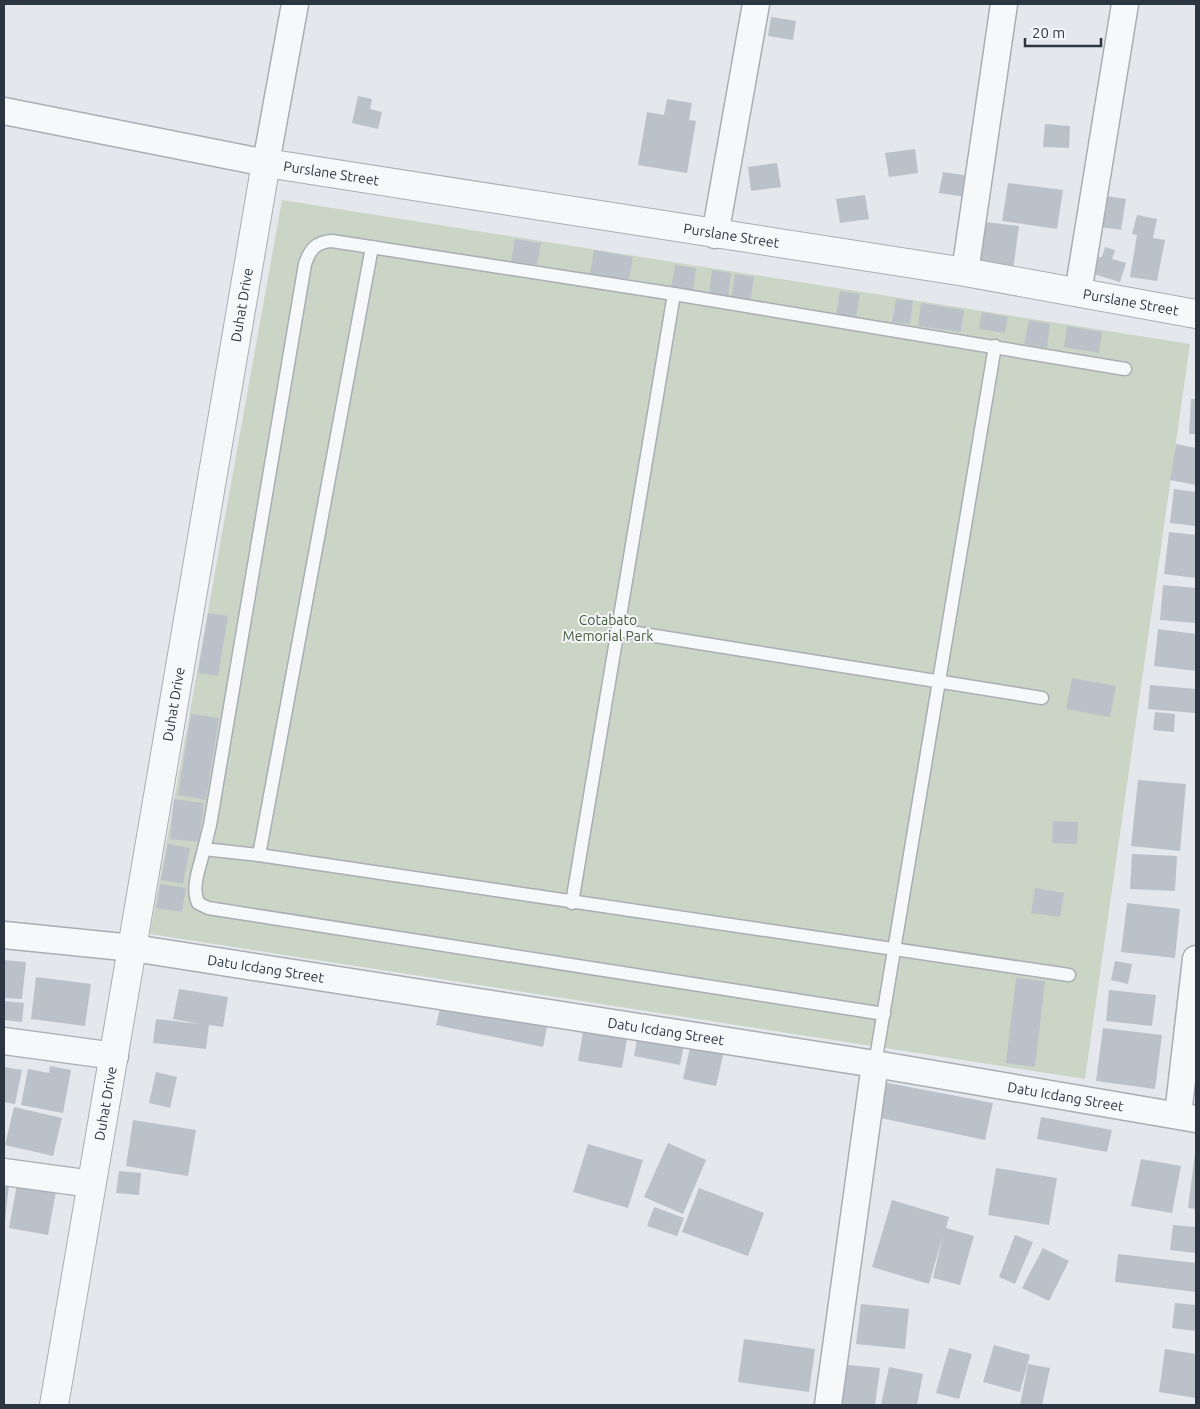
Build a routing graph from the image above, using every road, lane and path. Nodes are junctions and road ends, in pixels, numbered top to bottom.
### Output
1 (295, 4) edge
2 (756, 4) edge
3 (1004, 4) edge
4 (1124, 4) edge
5 (4, 111) edge
6 (266, 163) junction
7 (715, 235) junction
8 (372, 247) junction
9 (965, 272) junction
10 (1078, 293) junction
11 (674, 294) junction
12 (1196, 314) edge
13 (995, 346) junction
14 (1124, 369) dead end
15 (618, 630) junction
16 (939, 681) junction
17 (1042, 698) dead end
18 (204, 849) junction
19 (259, 855) junction
20 (572, 902) junction
21 (4, 935) edge
22 (133, 948) junction
23 (896, 948) junction
24 (1196, 965) edge
25 (1069, 975) dead end
26 (884, 1014) junction
27 (4, 1041) edge
28 (115, 1056) junction
29 (875, 1064) junction
30 (1187, 1117) edge
31 (4, 1172) edge
32 (92, 1184) junction
33 (54, 1405) edge
34 (828, 1405) edge

1 - 6 street, Duhat Drive
2 - 7 street
3 - 9 street
4 - 10 street
5 - 6 street
6 - 7 street, Purslane Street
6 - 22 street, Duhat Drive
7 - 9 street, Purslane Street
8 - 11 lane
8 - 18 lane
8 - 19 lane
9 - 10 street, Purslane Street
10 - 12 street, Purslane Street
11 - 13 lane
11 - 15 lane
13 - 14 lane
13 - 16 lane
15 - 16 lane
15 - 20 lane
16 - 17 lane
16 - 23 lane
18 - 19 lane
18 - 26 lane
19 - 20 lane
20 - 23 lane
21 - 22 street, Datu Icdang Street
22 - 28 street, Duhat Drive
22 - 29 street, Datu Icdang Street
23 - 25 lane
23 - 26 lane
24 - 30 street
26 - 29 lane
27 - 28 street
28 - 32 street, Duhat Drive
29 - 30 street, Datu Icdang Street
29 - 34 street
31 - 32 street
32 - 33 street, Duhat Drive

